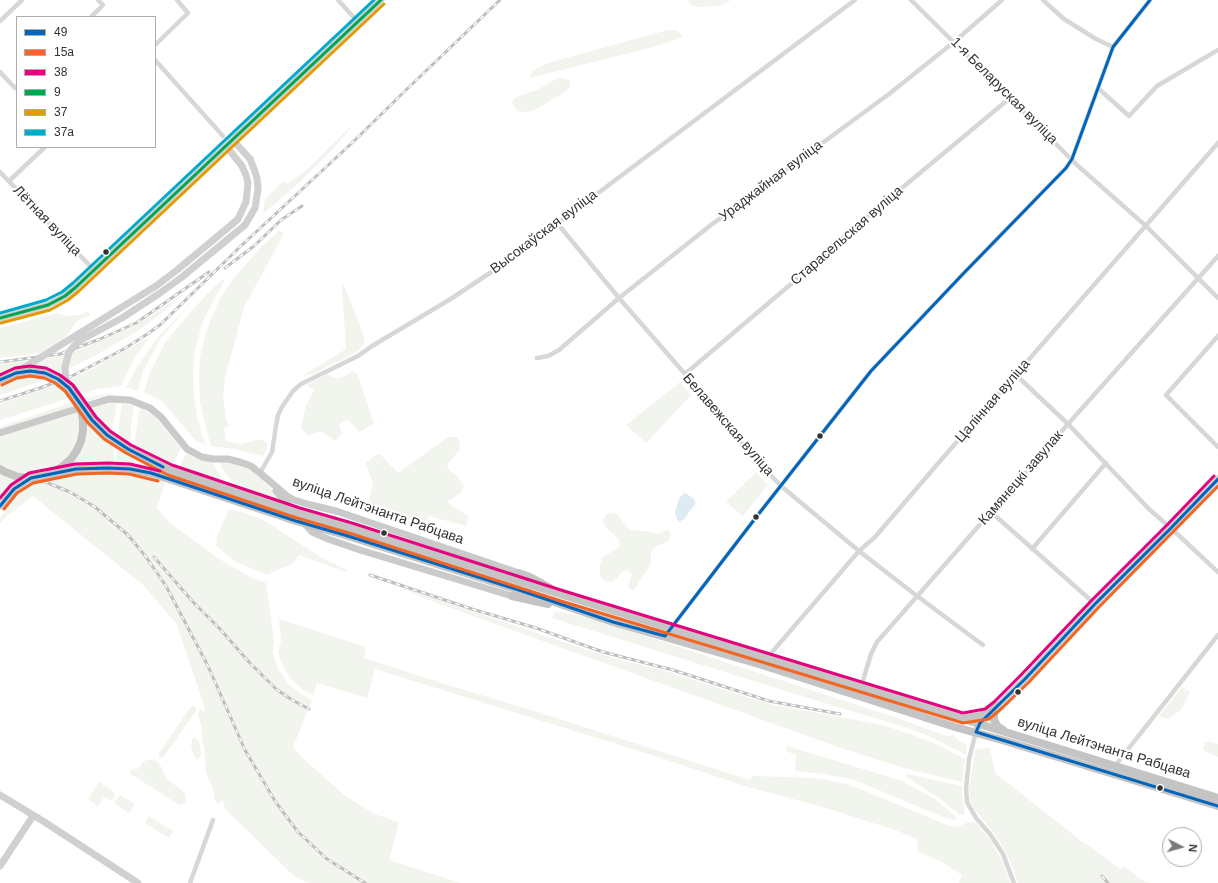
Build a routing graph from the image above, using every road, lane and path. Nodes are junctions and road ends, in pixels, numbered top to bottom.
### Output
1 (13, 0) edge
2 (22, 0) edge
3 (98, 0) edge
4 (177, 0) edge
5 (338, 0) edge
6 (381, 0) edge
7 (855, 0) edge
8 (911, 0) edge
9 (1002, 0) edge
10 (1043, 0) edge
11 (1150, 0) edge
12 (18, 4) junction
13 (92, 16) edge
14 (0, 21) edge
15 (358, 22) junction
16 (954, 42) junction
17 (156, 44) edge
18 (1113, 47) junction
19 (1218, 50) edge
20 (156, 61) edge
21 (0, 72) edge
22 (16, 87) edge
23 (1098, 88) junction
24 (1010, 98) junction
25 (224, 136) dead end
26 (232, 139) junction
27 (1218, 143) edge
28 (226, 146) junction
29 (44, 148) edge
30 (1072, 159) junction
31 (0, 172) edge
32 (9, 181) junction
33 (557, 223) junction
34 (1146, 226) junction
35 (1218, 256) edge
36 (94, 270) junction
37 (1198, 278) junction
38 (619, 298) junction
39 (1218, 298) edge
40 (0, 318) edge
41 (1218, 336) edge
42 (537, 358) dead end
43 (16, 372) junction
44 (685, 374) junction
45 (1016, 375) junction
46 (1, 379) edge
47 (69, 388) junction
48 (77, 400) junction
49 (1068, 424) junction
50 (0, 433) edge
51 (1218, 447) edge
52 (1106, 463) junction
53 (0, 469) edge
54 (260, 473) junction
55 (45, 476) junction
56 (32, 478) junction
57 (1218, 479) edge
58 (781, 486) junction
59 (0, 506) edge
60 (336, 511) junction
61 (991, 512) junction
62 (370, 523) junction
63 (1171, 528) junction
64 (328, 539) junction
65 (1032, 549) junction
66 (360, 550) junction
67 (859, 552) junction
68 (1218, 572) edge
69 (519, 573) joint
70 (520, 586) junction
71 (512, 596) joint
72 (563, 596) junction
73 (917, 596) junction
74 (1095, 604) junction
75 (572, 609) junction
76 (671, 629) junction
77 (1218, 634) edge
78 (665, 636) junction
79 (983, 645) dead end
80 (767, 658) junction
81 (861, 688) junction
82 (997, 706) junction
83 (963, 718) junction
84 (980, 723) junction
85 (1005, 731) junction
86 (976, 732) junction
87 (1115, 766) junction
88 (0, 796) edge
89 (1218, 798) edge
90 (1218, 806) edge
91 (33, 816) junction
92 (213, 820) dead end
93 (0, 866) edge
94 (190, 882) edge
95 (138, 883) edge
96 (1014, 883) edge

1 - 12 street
2 - 12 street
3 - 13 street
4 - 17 street
5 - 15 street
6 - 15 main road
7 - 33 street, Высокаўская вуліца
8 - 16 street, 1-я Беларуская вуліца
9 - 16 street, Ураджайная вуліца
10 - 18 street
11 - 18 street
12 - 14 street
15 - 26 main road
16 - 24 street, 1-я Беларуская вуліца
16 - 38 street, Ураджайная вуліца
18 - 23 street
19 - 23 street
20 - 25 street
21 - 22 street
23 - 30 street
24 - 30 street, 1-я Беларуская вуліца
24 - 44 street, Старасельская вуліца
26 - 28 main road
26 - 47 main road, bridge
27 - 34 street, Цалінная вуліца
28 - 36 main road
28 - 43 main road, bridge
29 - 32 street
30 - 34 street, 1-я Беларуская вуліца
30 - 58 street
31 - 32 street, Лётная вуліца
32 - 36 street, Лётная вуліца
33 - 38 street, Белавежская вуліца
33 - 54 street, Высокаўская вуліца
34 - 37 street, 1-я Беларуская вуліца
34 - 45 street, Цалінная вуліца
35 - 37 street, Камянецкі завулак
36 - 40 main road
37 - 39 street, 1-я Беларуская вуліца
37 - 49 street, Камянецкі завулак
38 - 42 street, Ураджайная вуліца
38 - 44 street, Белавежская вуліца
41 - 51 street
43 - 46 highway
43 - 47 highway, bridge
44 - 58 street, Белавежская вуліца
45 - 49 street
45 - 67 street, Цалінная вуліца
47 - 48 highway, bridge
48 - 55 highway, bridge
48 - 70 highway, вуліца Лейтэнанта Рабцава, bridge
49 - 52 street
49 - 61 street, Камянецкі завулак
50 - 54 main road
52 - 63 street
52 - 65 street
53 - 56 highway, вуліца Лейтэнанта Рабцава, bridge
54 - 60 main road, вуліца Лейтэнанта Рабцава
54 - 64 main road, вуліца Лейтэнанта Рабцава
55 - 56 highway, вуліца Лейтэнанта Рабцава, bridge
55 - 70 highway, вуліца Лейтэнанта Рабцава, bridge
56 - 59 main road
57 - 63 main road
58 - 67 street, Белавежская вуліца
58 - 76 street
60 - 62 main road, вуліца Лейтэнанта Рабцава
60 - 64 main road
61 - 65 street
61 - 73 street, Камянецкі завулак
62 - 66 main road
62 - 69 main road, вуліца Лейтэнанта Рабцава
63 - 68 street
63 - 74 main road
64 - 66 main road, вуліца Лейтэнанта Рабцава
65 - 74 street
66 - 71 main road, вуліца Лейтэнанта Рабцава
67 - 73 street, Белавежская вуліца
67 - 80 street, Цалінная вуліца
69 - 72 highway
70 - 72 highway, вуліца Лейтэнанта Рабцава
70 - 75 highway, вуліца Лейтэнанта Рабцава
71 - 75 highway
72 - 76 highway, вуліца Лейтэнанта Рабцава
73 - 79 street, Белавежская вуліца
73 - 81 street, Камянецкі завулак
74 - 82 main road
75 - 78 highway, вуліца Лейтэнанта Рабцава
76 - 78 street
76 - 80 highway, вуліца Лейтэнанта Рабцава
77 - 87 street
78 - 86 highway, вуліца Лейтэнанта Рабцава
80 - 81 highway, вуліца Лейтэнанта Рабцава
81 - 83 highway, вуліца Лейтэнанта Рабцава
82 - 83 highway
82 - 84 main road
82 - 85 highway
83 - 84 highway, вуліца Лейтэнанта Рабцава
84 - 85 highway, вуліца Лейтэнанта Рабцава
84 - 86 main road
85 - 87 highway, вуліца Лейтэнанта Рабцава
86 - 90 highway, вуліца Лейтэнанта Рабцава
86 - 96 street
87 - 89 highway, вуліца Лейтэнанта Рабцава
88 - 91 main road
91 - 93 main road
91 - 95 main road
92 - 94 street

